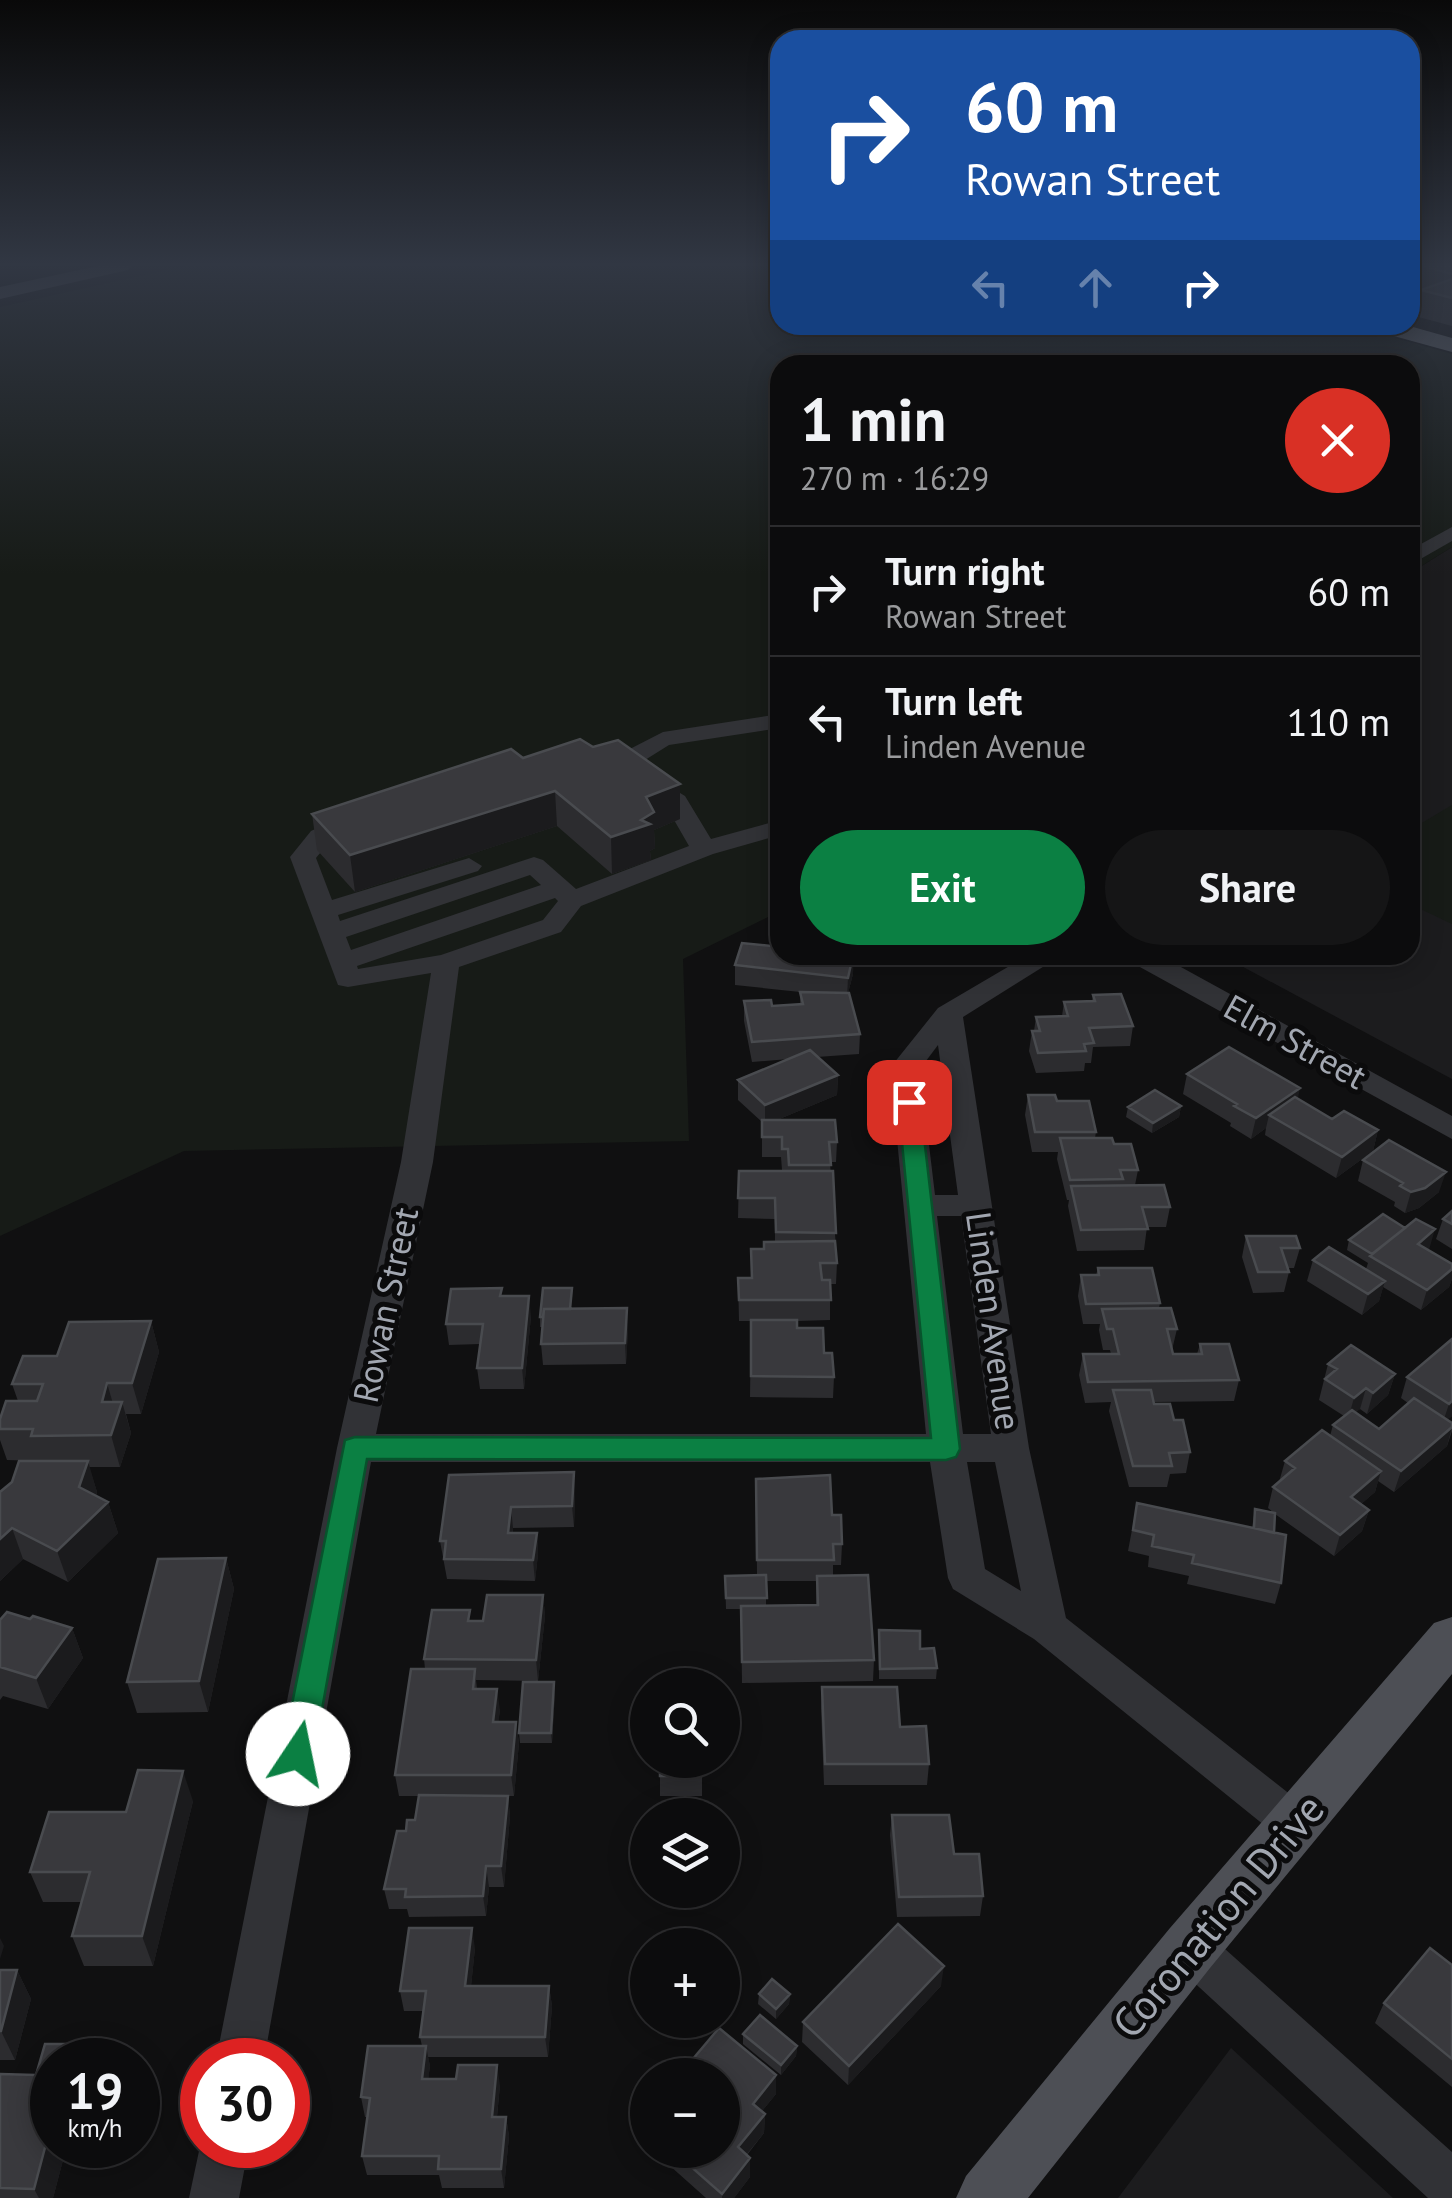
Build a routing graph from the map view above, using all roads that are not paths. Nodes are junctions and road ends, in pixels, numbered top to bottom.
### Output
1 (1452, 534) edge
2 (1420, 553) edge
3 (770, 722) edge
4 (370, 809) edge
5 (770, 831) edge
6 (704, 849) junction
7 (566, 894) junction
8 (328, 922) junction
9 (342, 962) junction
10 (446, 962) junction
11 (1031, 965) edge
12 (1157, 965) edge
13 (948, 1014) junction
14 (1452, 1129) edge
15 (921, 1206) junction
16 (978, 1206) junction
17 (355, 1448) junction
18 (1010, 1448) junction
19 (946, 1449) junction
20 (1048, 1627) junction
21 (1452, 1638) edge
22 (1295, 1824) junction
23 (1190, 1948) junction
24 (244, 2038) edge
25 (220, 2168) edge
26 (1452, 2186) edge
27 (214, 2198) edge
28 (988, 2198) edge

1 - 2 street
3 - 6 street
4 - 8 street
5 - 6 street
6 - 7 street
7 - 8 street
7 - 9 street
7 - 10 street
8 - 9 street
9 - 10 street
10 - 17 street, Rowan Street
11 - 13 street, Linden Avenue
12 - 14 street, Elm Street
13 - 15 street, Linden Avenue
13 - 16 street, Linden Avenue
15 - 16 street
15 - 19 street, Linden Avenue
16 - 18 street, Linden Avenue
17 - 19 street, Rowan Street
17 - 24 street, Rowan Street
18 - 19 street, Rowan Street
18 - 20 street, Linden Avenue
19 - 20 street, Linden Avenue
20 - 22 street, Linden Avenue
21 - 22 main road, Coronation Drive
22 - 23 main road, Coronation Drive
23 - 26 street
23 - 28 main road, Coronation Drive
25 - 27 street

